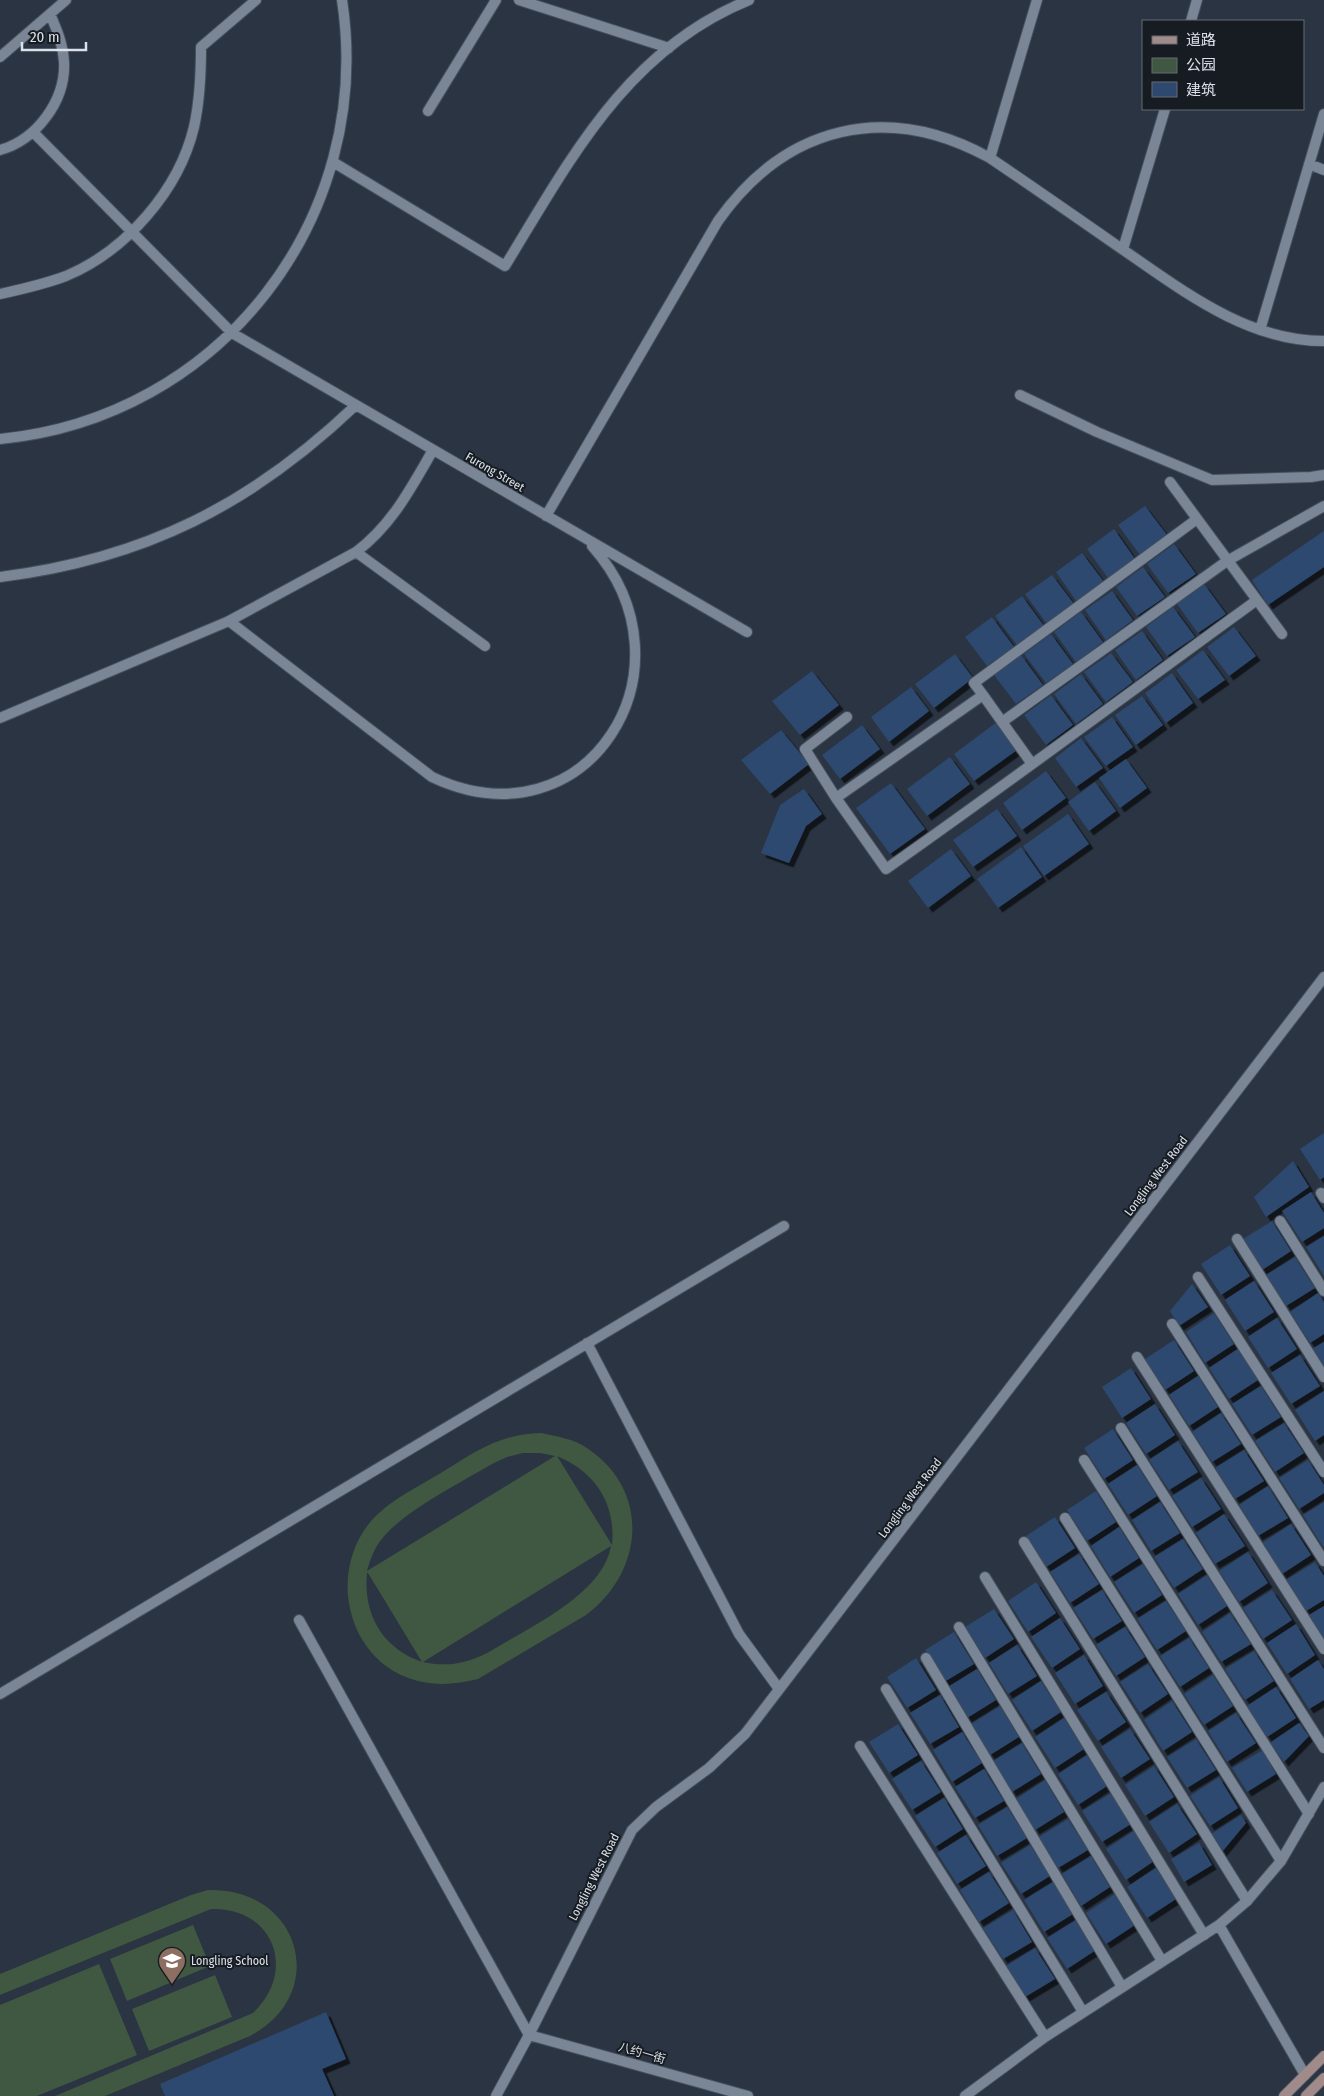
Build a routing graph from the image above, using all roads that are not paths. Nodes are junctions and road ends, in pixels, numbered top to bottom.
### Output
1 (66, 0) edge
2 (256, 0) edge
3 (342, 0) edge
4 (496, 0) edge
5 (519, 0) edge
6 (749, 0) edge
7 (1037, 0) edge
8 (1197, 0) edge
9 (50, 14) junction
10 (1191, 20) edge
11 (668, 48) junction
12 (0, 57) edge
13 (1165, 110) edge
14 (428, 111) dead end
15 (1324, 114) edge
16 (33, 132) junction
17 (0, 150) edge
18 (990, 158) junction
19 (333, 162) junction
20 (1309, 164) junction
21 (1324, 170) edge
22 (131, 232) junction
23 (1123, 249) junction
24 (0, 294) edge
25 (1260, 330) junction
26 (232, 333) junction
27 (1324, 341) edge
28 (1020, 395) dead end
29 (356, 405) junction
30 (0, 439) edge
31 (434, 450) junction
32 (1324, 475) edge
33 (1170, 482) dead end
34 (1324, 506) edge
35 (546, 516) junction
36 (1197, 519) junction
37 (585, 538) junction
38 (356, 552) junction
39 (1227, 561) junction
40 (0, 577) edge
41 (1257, 600) junction
42 (229, 621) junction
43 (747, 632) dead end
44 (1282, 634) dead end
45 (485, 646) dead end
46 (983, 695) junction
47 (847, 717) dead end
48 (0, 718) edge
49 (1002, 722) junction
50 (1032, 764) junction
51 (836, 798) junction
52 (1324, 977) edge
53 (1280, 1221) dead end
54 (784, 1226) dead end
55 (1237, 1240) dead end
56 (1198, 1277) dead end
57 (1324, 1291) edge
58 (1172, 1324) dead end
59 (587, 1343) junction
60 (1137, 1357) dead end
61 (1324, 1377) edge
62 (1121, 1428) dead end
63 (1084, 1460) dead end
64 (1324, 1472) edge
65 (1065, 1518) dead end
66 (1024, 1542) dead end
67 (1324, 1561) edge
68 (985, 1577) dead end
69 (299, 1620) dead end
70 (960, 1628) dead end
71 (1324, 1649) edge
72 (926, 1658) dead end
73 (779, 1689) junction
74 (886, 1689) dead end
75 (0, 1694) edge
76 (860, 1746) dead end
77 (1324, 1748) edge
78 (1324, 1787) edge
79 (1308, 1814) junction
80 (1281, 1861) junction
81 (1247, 1901) junction
82 (1218, 1925) junction
83 (1204, 1935) junction
84 (1162, 1961) junction
85 (1122, 1987) junction
86 (1083, 2012) junction
87 (529, 2035) junction
88 (1045, 2037) junction
89 (1324, 2056) edge
90 (1305, 2075) junction
91 (1324, 2078) edge
92 (496, 2096) edge
93 (748, 2096) edge
94 (965, 2096) edge
95 (1284, 2096) edge
96 (1306, 2096) edge

1 - 9 street
2 - 22 street
3 - 19 street
4 - 14 street
5 - 11 street
6 - 11 street
7 - 18 street
8 - 10 street
9 - 12 street
9 - 16 street
11 - 19 street
13 - 23 street
15 - 20 street
16 - 17 street
16 - 22 street, Furong Street
18 - 23 street
18 - 35 street
19 - 26 street
20 - 21 street
20 - 25 street
22 - 24 street
22 - 26 street, Furong Street
23 - 25 street
25 - 27 street
26 - 29 street, Furong Street
26 - 30 street
28 - 32 street
29 - 31 street, Furong Street
29 - 40 street
31 - 35 street, Furong Street
31 - 38 street
33 - 36 street
34 - 39 street
35 - 37 street, Furong Street
36 - 39 street
36 - 46 street
37 - 42 street
37 - 43 street, Furong Street
38 - 42 street
38 - 45 street
39 - 41 street
39 - 49 street
41 - 44 street
41 - 50 street
42 - 48 street
46 - 49 street
46 - 51 street
47 - 51 street
49 - 50 street
50 - 51 street
52 - 73 street, Longling West Road
53 - 57 street
54 - 59 street
55 - 61 street
56 - 64 street
58 - 67 street
59 - 73 street
59 - 75 street
60 - 71 street
62 - 77 street
63 - 79 street
65 - 80 street
66 - 81 street
68 - 83 street
69 - 87 street
70 - 84 street
72 - 85 street
73 - 87 street, Longling West Road
74 - 86 street
76 - 88 street
78 - 79 street
79 - 80 street
80 - 81 street
81 - 82 street
82 - 83 street
82 - 90 street
83 - 84 street
84 - 85 street
85 - 86 street
86 - 88 street
87 - 92 street, Longling West Road
87 - 93 street, 八约一街
88 - 94 street
89 - 90 main road
90 - 95 main road
91 - 96 main road

